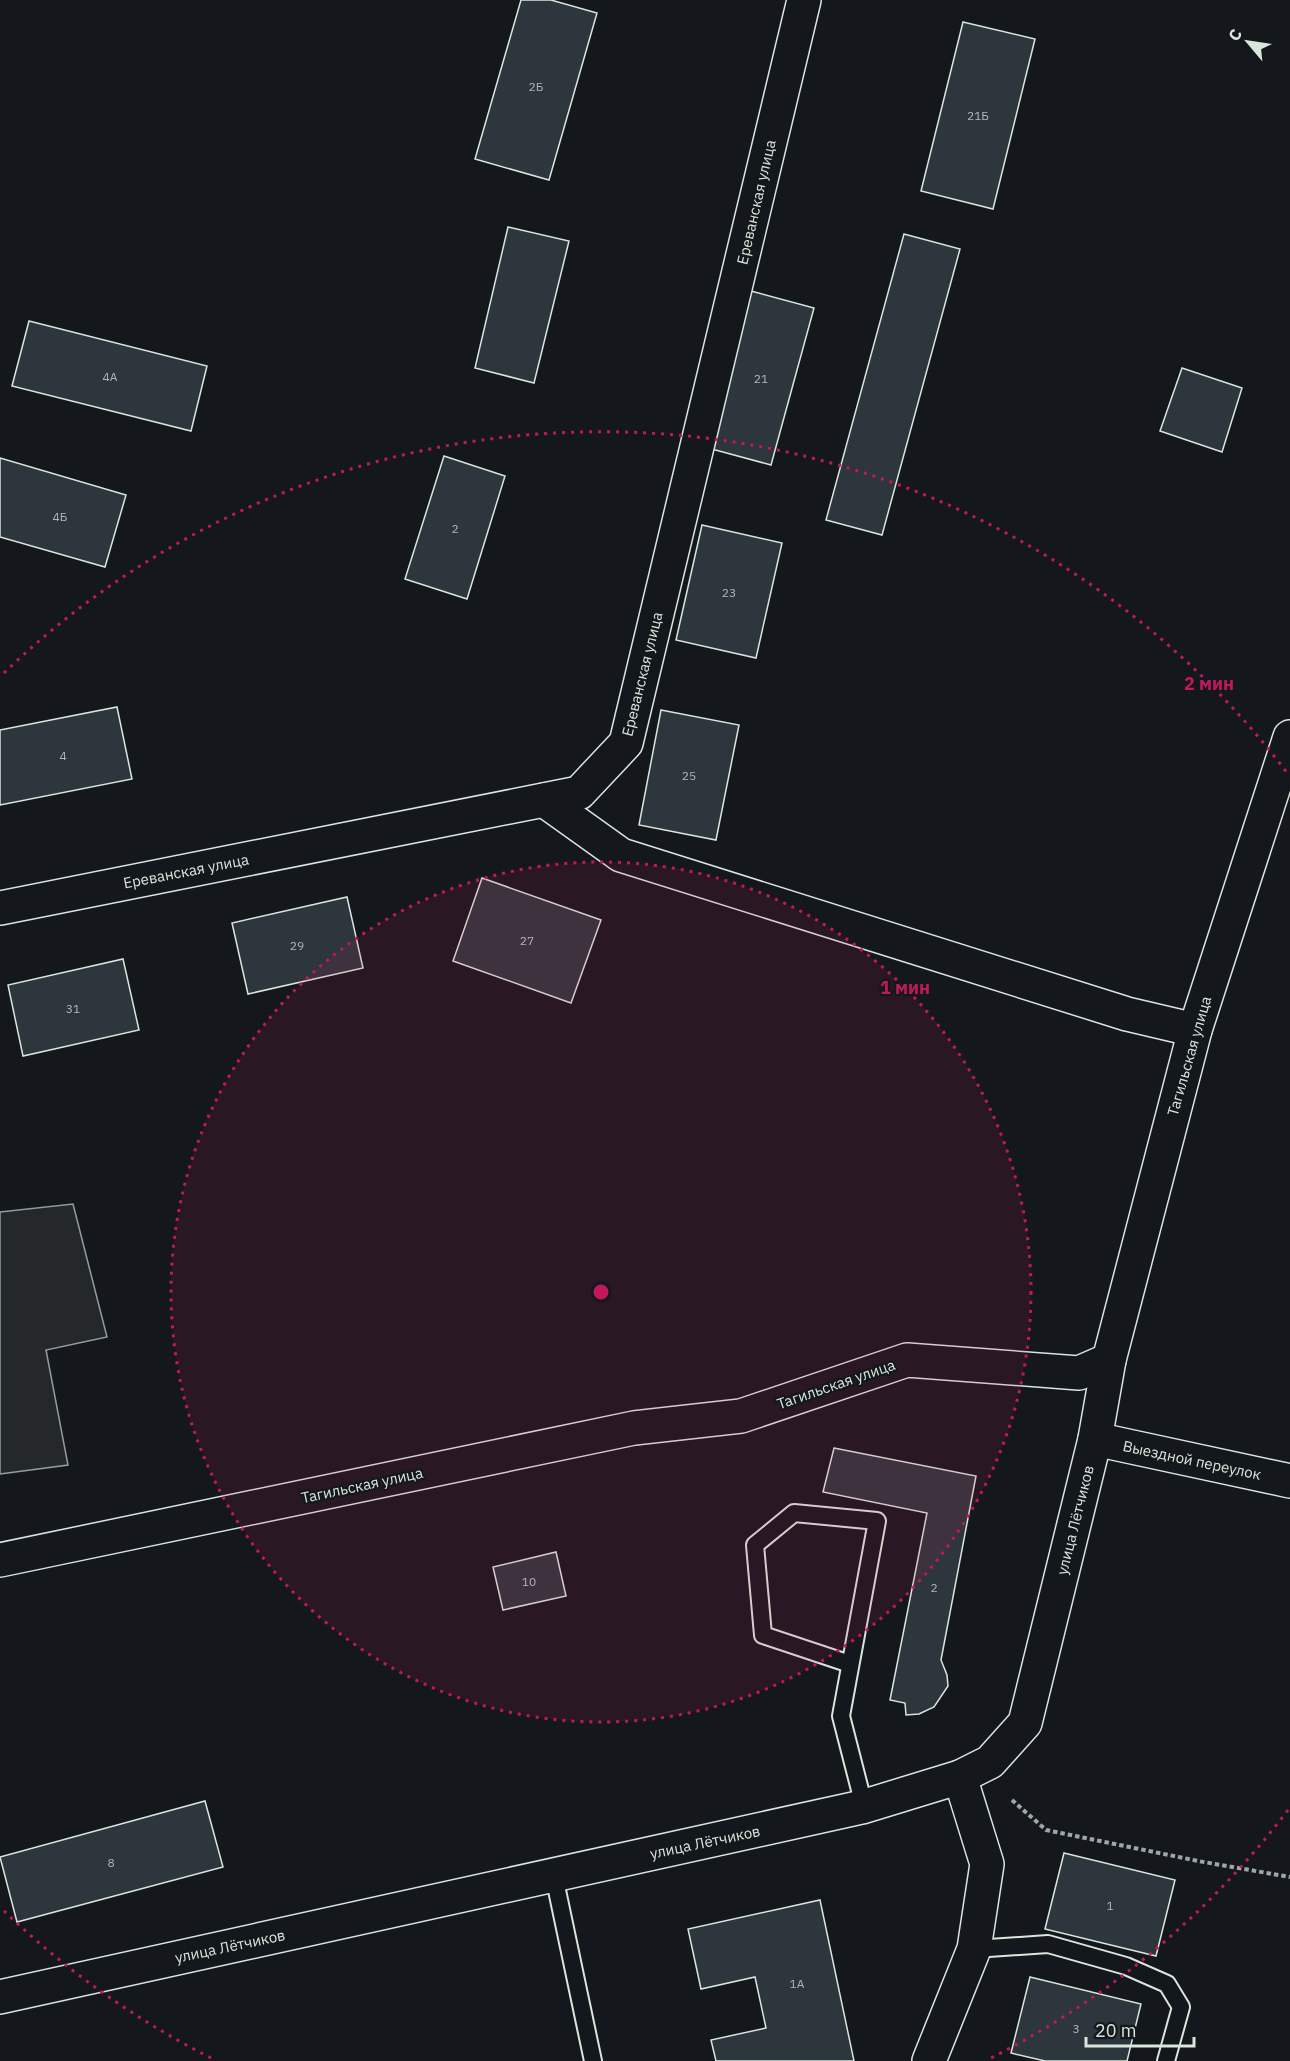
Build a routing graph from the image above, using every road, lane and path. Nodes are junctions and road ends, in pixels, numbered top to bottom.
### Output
1 (804, 0) edge
2 (1290, 737) edge
3 (544, 800) junction
4 (0, 908) edge
5 (1195, 1030) junction
6 (1109, 1360) junction
7 (1095, 1439) junction
8 (1290, 1481) edge
9 (0, 1560) edge
10 (850, 1665) junction
11 (960, 1777) junction
12 (1012, 1800) dead end
13 (862, 1808) junction
14 (554, 1876) junction
15 (1290, 1877) edge
16 (974, 1949) junction
17 (0, 1997) edge
18 (593, 2061) edge
19 (929, 2061) edge
20 (1166, 2061) edge

1 - 3 street, Ереванская улица
2 - 5 street, Тагильская улица
3 - 4 street, Ереванская улица
3 - 5 street
5 - 6 street, Тагильская улица
6 - 7 street, улица Лётчиков
6 - 9 street, Тагильская улица
7 - 8 street, Выездной переулок
7 - 11 street, улица Лётчиков
10 - 10 lane
10 - 13 lane
11 - 13 street, улица Лётчиков
11 - 16 street
12 - 15 path
13 - 14 street, улица Лётчиков
14 - 17 street, улица Лётчиков
14 - 18 lane
16 - 19 street
16 - 20 lane

